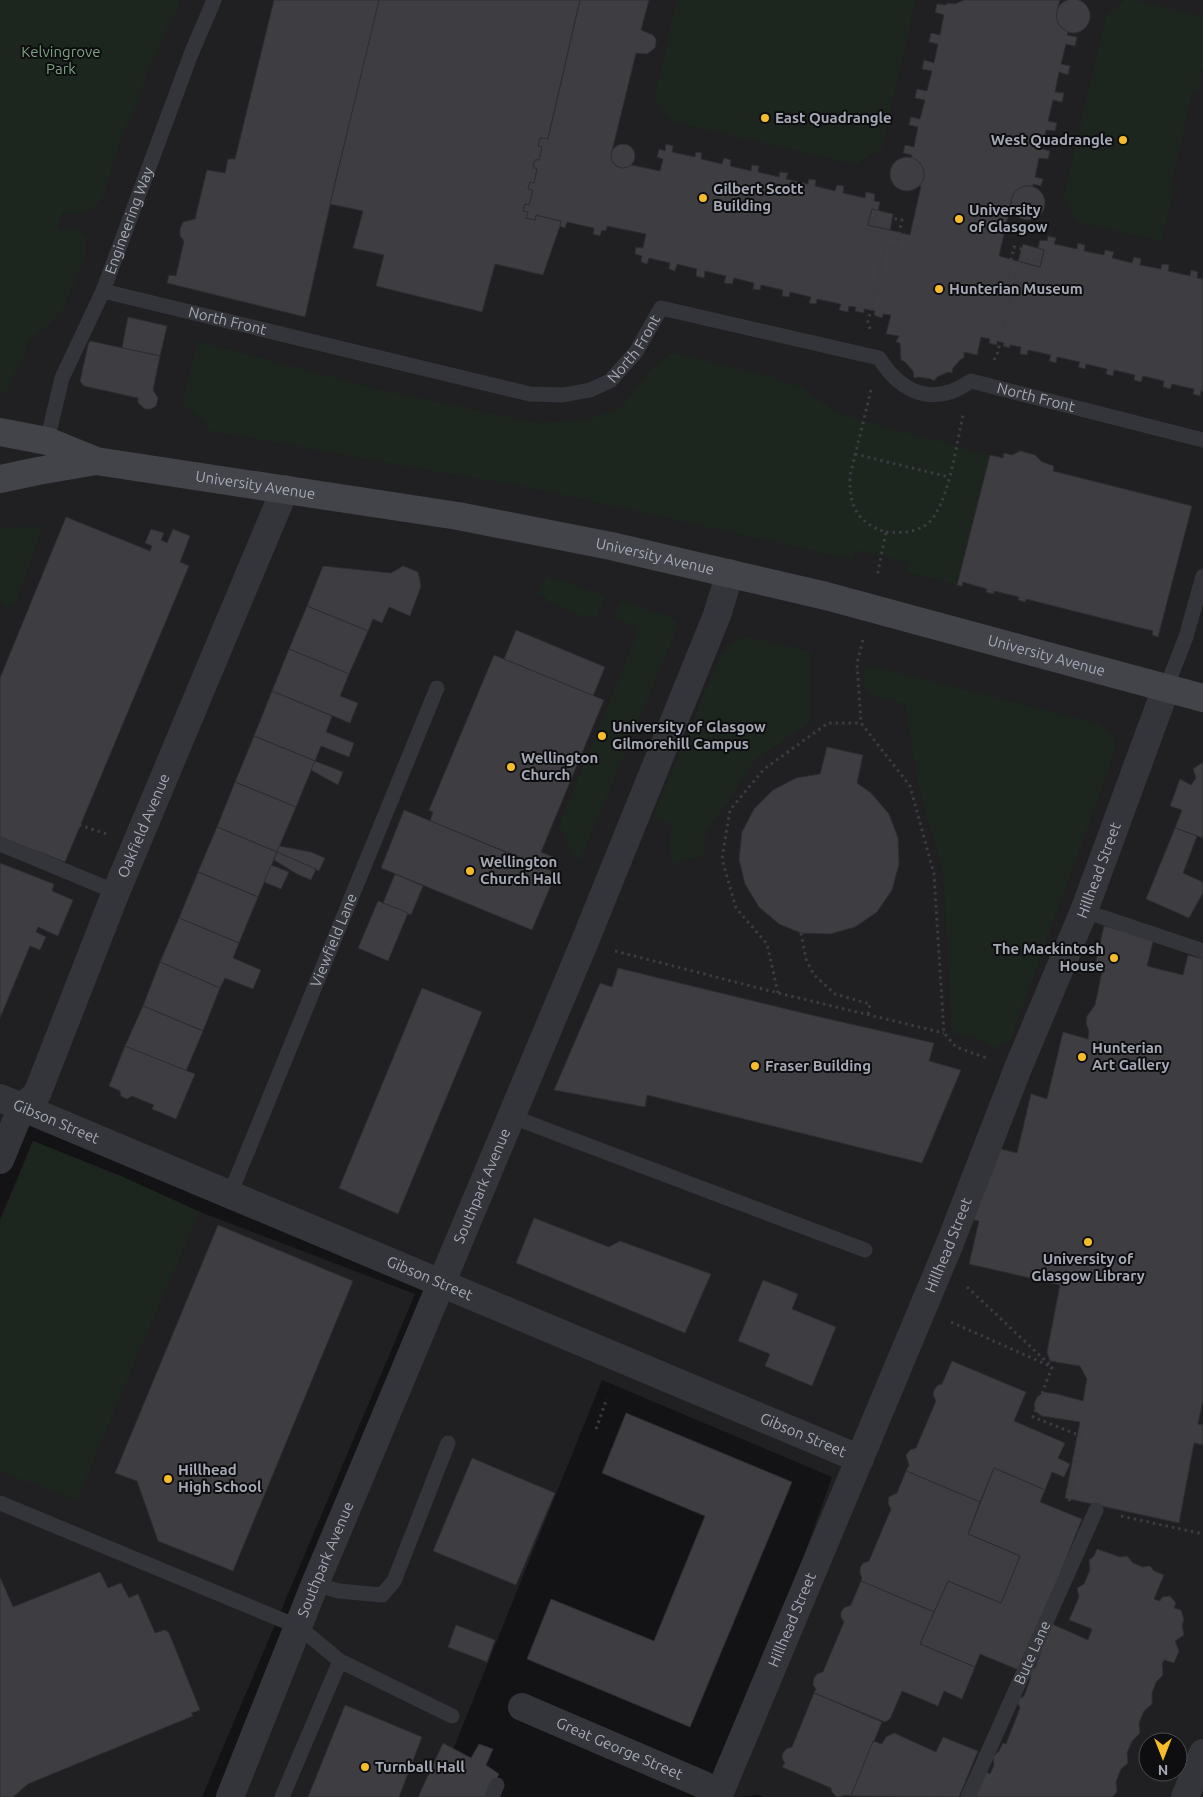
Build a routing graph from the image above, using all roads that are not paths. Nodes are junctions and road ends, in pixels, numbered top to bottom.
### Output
1 (214, 0) edge
2 (103, 291) junction
3 (0, 432) edge
4 (1203, 440) edge
5 (47, 441) junction
6 (96, 461) junction
7 (0, 479) edge
8 (285, 489) junction
9 (730, 573) junction
10 (1203, 576) edge
11 (437, 688) dead end
12 (1166, 688) junction
13 (1203, 698) edge
14 (0, 844) edge
15 (116, 892) junction
16 (1084, 911) junction
17 (1203, 952) edge
18 (11, 1103) edge
19 (510, 1116) junction
20 (0, 1160) edge
21 (230, 1194) junction
22 (865, 1250) dead end
23 (441, 1282) junction
24 (448, 1443) dead end
25 (860, 1459) junction
26 (0, 1504) edge
27 (1096, 1510) road end
28 (315, 1584) junction
29 (299, 1627) junction
30 (340, 1660) junction
31 (522, 1707) dead end
32 (452, 1716) dead end
33 (1203, 1753) edge
34 (230, 1797) edge
35 (282, 1797) edge
36 (716, 1797) edge
37 (968, 1797) edge
38 (1185, 1797) edge

1 - 2 lane, Engineering Way
2 - 4 lane, North Front
2 - 5 lane, Engineering Way
3 - 5 street, University Avenue
5 - 6 street, University Avenue
6 - 7 street, University Avenue
6 - 8 street, University Avenue
8 - 9 street, University Avenue
8 - 15 street, Oakfield Avenue
9 - 12 street, University Avenue
9 - 19 street, Southpark Avenue
10 - 12 lane
11 - 21 lane, Viewfield Lane
12 - 13 street, University Avenue
12 - 16 street, Hillhead Street
14 - 15 lane
15 - 18 street, Oakfield Avenue
16 - 17 lane
16 - 25 street, Hillhead Street
18 - 20 street, Oakfield Avenue
18 - 21 street, Gibson Street
19 - 22 lane
19 - 23 street, Southpark Avenue
21 - 23 street, Gibson Street
23 - 25 street, Gibson Street
23 - 28 street, Southpark Avenue
24 - 28 lane
25 - 36 street, Hillhead Street
26 - 29 lane
27 - 37 lane, Bute Lane
28 - 29 street, Southpark Avenue
29 - 30 lane
29 - 34 street, Southpark Avenue
30 - 32 lane
30 - 35 lane
31 - 36 street, Great George Street
33 - 38 street

